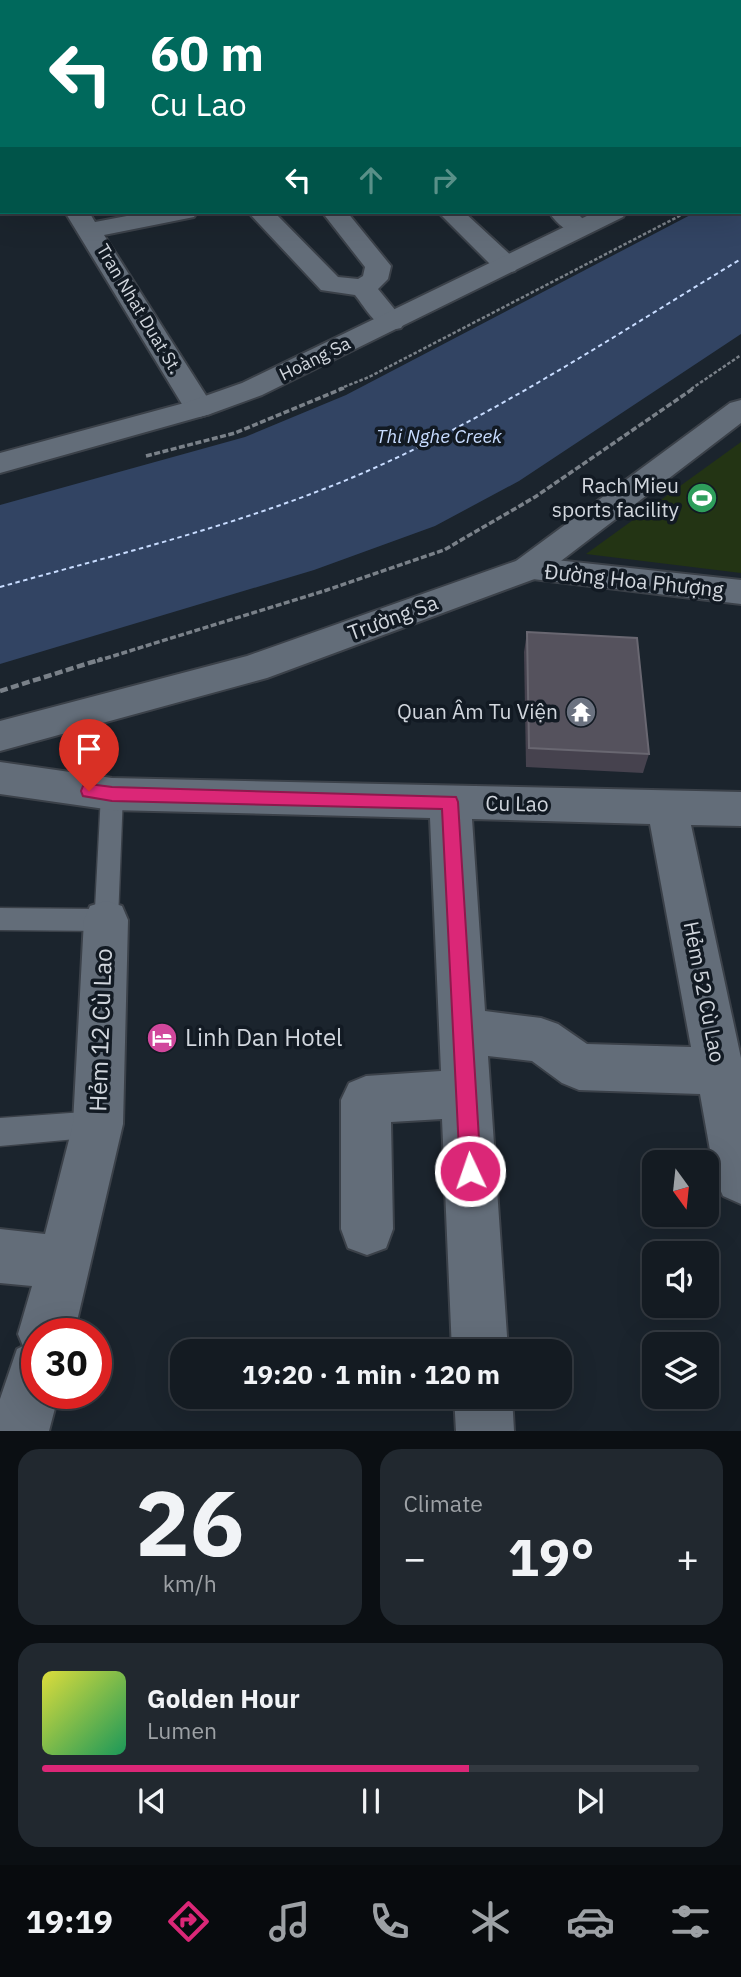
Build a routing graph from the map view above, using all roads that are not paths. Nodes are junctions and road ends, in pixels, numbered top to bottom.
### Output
1 (163, 214) edge
2 (262, 214) edge
3 (336, 214) edge
4 (452, 214) edge
5 (603, 214) edge
6 (570, 220) edge
7 (84, 221) edge
8 (506, 265) junction
9 (363, 288) junction
10 (391, 322) junction
11 (199, 408) junction
12 (741, 409) edge
13 (0, 463) edge
14 (528, 569) junction
15 (741, 592) edge
16 (0, 736) edge
17 (0, 778) edge
18 (112, 794) junction
19 (450, 802) junction
20 (667, 807) junction
21 (741, 809) edge
22 (0, 919) edge
23 (106, 919) junction
24 (462, 1030) junction
25 (719, 1071) junction
26 (466, 1093) junction
27 (98, 1124) junction
28 (0, 1132) edge
29 (741, 1178) edge
30 (367, 1229) dead end
31 (0, 1256) edge
32 (65, 1263) junction
33 (50, 1318) edge
34 (479, 1339) edge
35 (26, 1409) edge
36 (484, 1409) edge
37 (20, 1431) edge
38 (485, 1431) edge

1 - 7 street
2 - 9 street
3 - 9 street
4 - 8 street
5 - 6 street, Hoàng Sa
6 - 8 street, Hoàng Sa
7 - 11 street, Tran Nhat Duat St.
8 - 10 street, Hoàng Sa
9 - 10 street
10 - 11 street, Hoàng Sa
11 - 13 street, Hoàng Sa
12 - 14 street, Trường Sa
14 - 15 street, Đường Hoa Phượng
14 - 16 street, Trường Sa
17 - 18 street, Cu Lao
18 - 19 street, Cu Lao
18 - 23 lane, Hẻm 12 Cù Lao
19 - 20 street, Cu Lao
19 - 24 street
20 - 21 street, Cu Lao
20 - 25 street, Hẻm 52 Cù Lao
22 - 23 lane
23 - 27 street, Hẻm 12 Cù Lao
24 - 25 street
24 - 26 street
25 - 29 street, Hẻm 52 Cù Lao
26 - 30 street
26 - 34 street
27 - 28 lane
27 - 32 street, Hẻm 12 Cù Lao
31 - 32 street
32 - 33 street, Hẻm 12 Cù Lao
35 - 37 street
36 - 38 street

